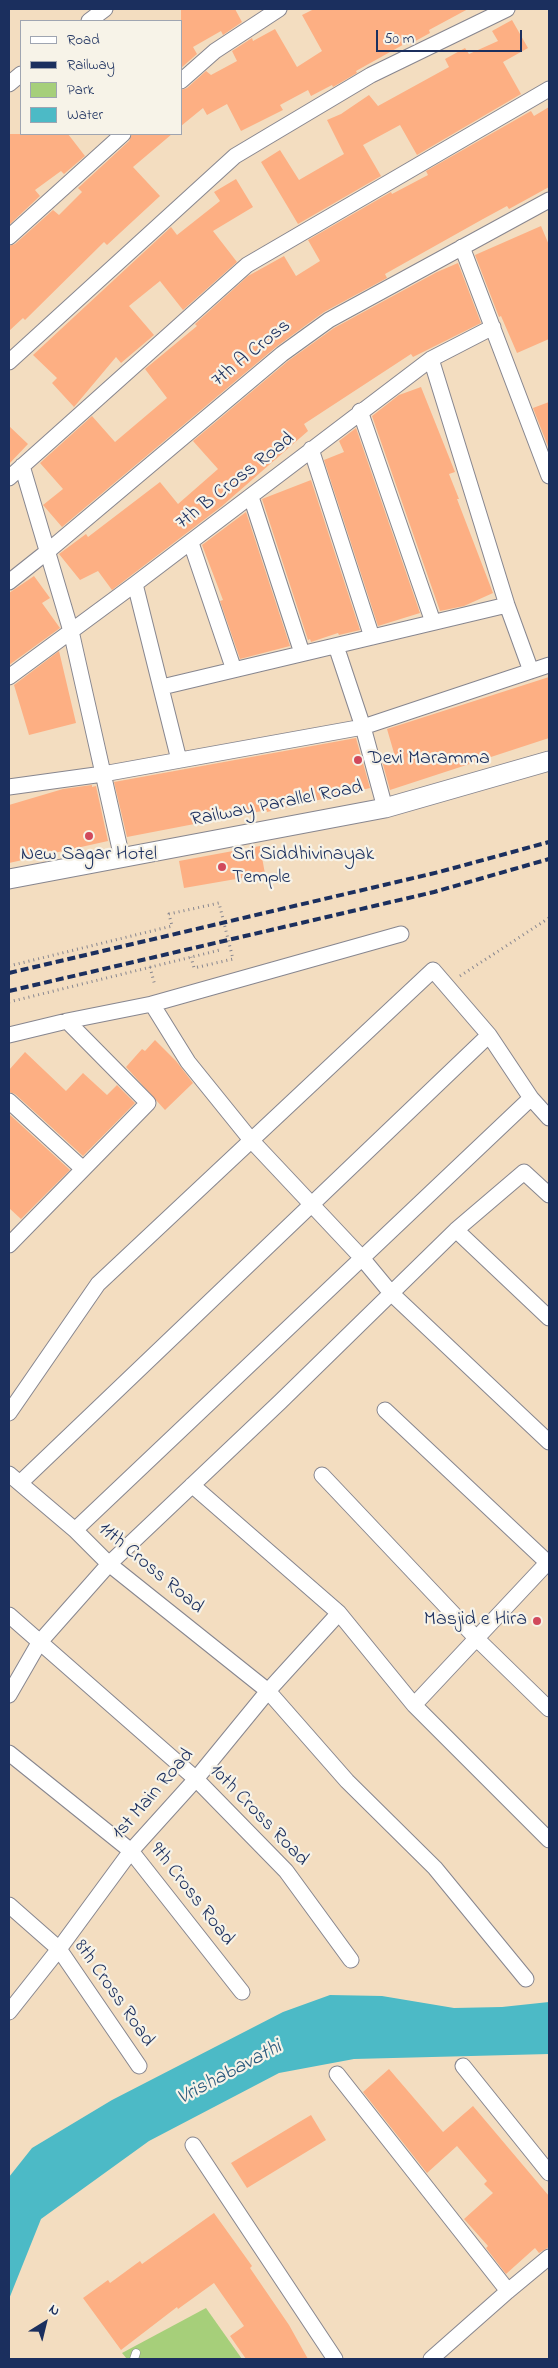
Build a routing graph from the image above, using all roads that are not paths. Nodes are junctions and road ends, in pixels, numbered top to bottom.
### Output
1 (105, 9) edge
2 (279, 9) edge
3 (507, 9) edge
4 (90, 20) edge
5 (20, 75) edge
6 (182, 80) edge
7 (9, 84) edge
8 (549, 89) edge
9 (122, 135) edge
10 (549, 203) edge
11 (9, 237) edge
12 (462, 247) junction
13 (493, 327) junction
14 (431, 359) junction
15 (9, 362) edge
16 (360, 411) junction
17 (311, 449) junction
18 (22, 466) junction
19 (549, 476) edge
20 (9, 478) edge
21 (251, 497) junction
22 (191, 542) junction
23 (48, 551) junction
24 (9, 582) edge
25 (135, 584) junction
26 (507, 605) junction
27 (433, 622) junction
28 (71, 631) junction
29 (372, 637) junction
30 (336, 646) junction
31 (302, 654) junction
32 (549, 665) edge
33 (234, 670) junction
34 (531, 671) junction
35 (9, 677) edge
36 (162, 687) junction
37 (363, 727) junction
38 (179, 760) junction
39 (549, 762) edge
40 (103, 774) junction
41 (9, 787) edge
42 (385, 808) junction
43 (122, 858) junction
44 (9, 879) edge
45 (401, 934) dead end
46 (152, 1004) junction
47 (67, 1021) junction
48 (9, 1035) edge
49 (489, 1035) junction
50 (531, 1098) junction
51 (9, 1101) edge
52 (548, 1115) edge
53 (251, 1140) junction
54 (83, 1169) junction
55 (549, 1195) edge
56 (310, 1206) junction
57 (456, 1230) junction
58 (11, 1238) edge
59 (362, 1258) junction
60 (391, 1293) junction
61 (549, 1318) edge
62 (385, 1410) dead end
63 (9, 1413) edge
64 (549, 1442) edge
65 (322, 1474) dead end
66 (14, 1479) edge
67 (192, 1485) junction
68 (75, 1530) junction
69 (549, 1562) edge
70 (109, 1564) junction
71 (339, 1613) junction
72 (9, 1615) edge
73 (476, 1639) junction
74 (39, 1643) junction
75 (268, 1692) junction
76 (9, 1695) edge
77 (414, 1704) junction
78 (549, 1709) edge
79 (9, 1754) edge
80 (196, 1779) junction
81 (549, 1840) edge
82 (131, 1851) junction
83 (9, 1905) edge
84 (59, 1949) junction
85 (351, 1960) dead end
86 (526, 1979) dead end
87 (242, 1992) dead end
88 (9, 2012) edge
89 (139, 2066) dead end
90 (463, 2066) dead end
91 (337, 2074) dead end
92 (193, 2145) dead end
93 (549, 2174) edge
94 (549, 2257) edge
95 (508, 2291) junction
96 (335, 2359) edge
97 (431, 2359) edge

1 - 4 street
2 - 6 street
3 - 15 street
5 - 7 street
8 - 18 street
9 - 11 street
10 - 12 street, 7th A Cross
12 - 13 street
12 - 23 street, 7th A Cross
13 - 14 street, 7th B Cross Road
13 - 19 street
14 - 16 street, 7th B Cross Road
14 - 26 street
16 - 17 street, 7th B Cross Road
16 - 27 street
17 - 21 street, 7th B Cross Road
17 - 29 street
18 - 20 street
18 - 23 street
21 - 22 street, 7th B Cross Road
21 - 31 street
22 - 25 street, 7th B Cross Road
22 - 33 street
23 - 24 street, 7th A Cross
23 - 28 street
25 - 28 street, 7th B Cross Road
25 - 36 street
26 - 27 street
26 - 34 street
27 - 29 street
28 - 35 street, 7th B Cross Road
28 - 40 street
29 - 30 street
30 - 31 street
30 - 37 street
31 - 33 street
32 - 34 street
33 - 36 street
34 - 37 street
36 - 38 street
37 - 38 street
37 - 42 street
38 - 40 street
39 - 42 street, Railway Parallel Road
40 - 41 street
40 - 43 street
42 - 43 street, Railway Parallel Road
43 - 44 street, Railway Parallel Road
45 - 46 street
46 - 47 street
46 - 53 street
47 - 48 street
47 - 54 street
49 - 50 street
49 - 53 street
49 - 56 street
50 - 52 street
50 - 59 street
51 - 54 street
53 - 56 street
53 - 63 street
54 - 58 street
55 - 57 street
56 - 59 street
56 - 66 street
57 - 60 street
57 - 61 street
59 - 60 street
59 - 68 street
60 - 64 street
60 - 67 street
62 - 69 street
65 - 73 street
66 - 68 street, 11th Cross Road
67 - 70 street
67 - 71 street
68 - 70 street, 11th Cross Road
69 - 73 street
70 - 74 street
70 - 75 street, 11th Cross Road
71 - 75 street, 1st Main Road
71 - 77 street
72 - 74 street, 10th Cross Road
73 - 77 street
73 - 78 street
74 - 76 street
74 - 80 street, 10th Cross Road
75 - 80 street, 1st Main Road
75 - 86 street, 11th Cross Road
77 - 81 street
79 - 82 street, 9th Cross Road
80 - 82 street, 1st Main Road
80 - 85 street, 10th Cross Road
82 - 84 street, 1st Main Road
82 - 87 street, 9th Cross Road
83 - 84 street, 8th Cross Road
84 - 88 street, 1st Main Road
84 - 89 street, 8th Cross Road
90 - 93 street
91 - 95 street
92 - 96 street
94 - 95 street
95 - 97 street

